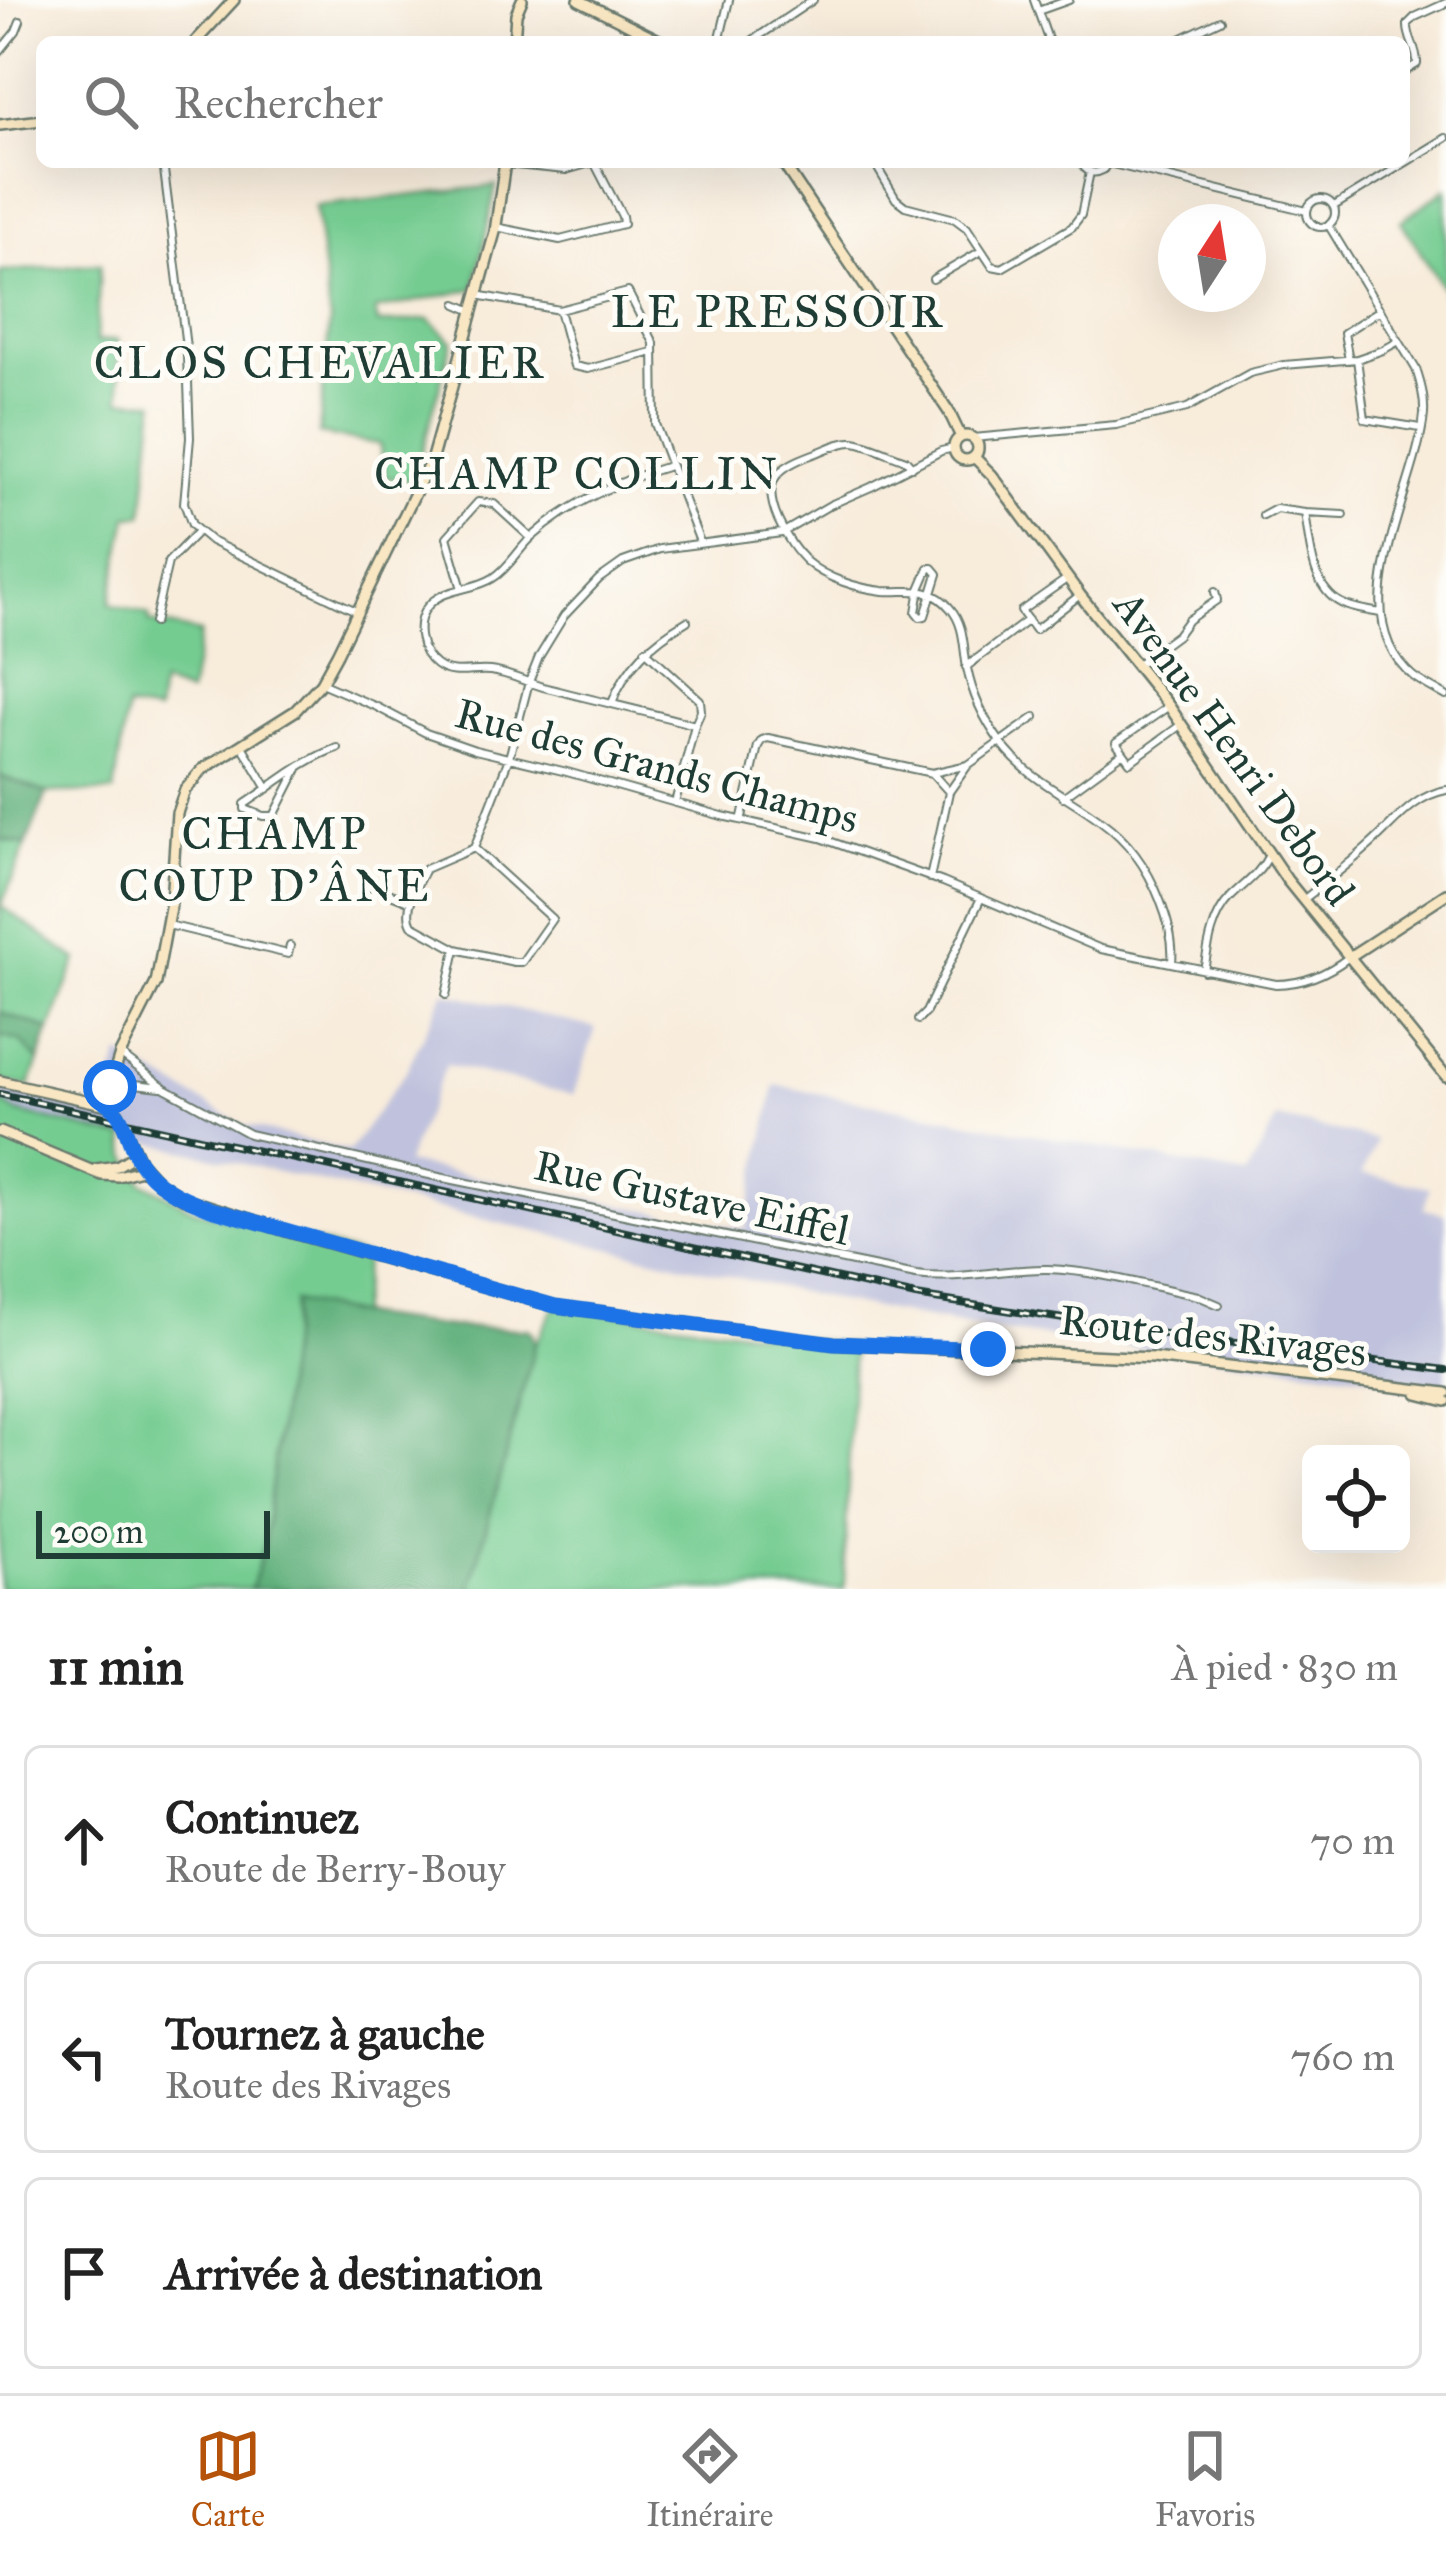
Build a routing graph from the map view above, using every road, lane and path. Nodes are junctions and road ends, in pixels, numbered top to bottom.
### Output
1 (234, 0) edge
2 (522, 0) edge
3 (579, 0) edge
4 (729, 0) edge
5 (813, 0) edge
6 (1034, 0) edge
7 (1070, 0) edge
8 (1446, 3) edge
9 (1038, 10) junction
10 (1220, 20) dead end
11 (20, 21) dead end
12 (201, 36) edge
13 (514, 36) edge
14 (651, 36) edge
15 (721, 36) edge
16 (758, 36) edge
17 (1047, 36) edge
18 (1185, 36) edge
19 (1410, 36) edge
20 (1410, 37) edge
21 (0, 51) edge
22 (1410, 68) edge
23 (36, 121) edge
24 (0, 125) edge
25 (1446, 138) edge
26 (1410, 160) edge
27 (165, 168) edge
28 (504, 168) edge
29 (597, 168) edge
30 (786, 168) edge
31 (878, 168) edge
32 (1086, 168) edge
33 (1104, 168) edge
34 (1129, 168) edge
35 (1397, 168) edge
36 (1090, 172) junction
37 (1334, 206) junction
38 (1307, 211) junction
39 (1329, 226) junction
40 (496, 227) junction
41 (981, 251) junction
42 (933, 279) dead end
43 (477, 295) junction
44 (457, 304) dead end
45 (473, 310) junction
46 (559, 310) junction
47 (1380, 310) junction
48 (1400, 341) junction
49 (655, 351) junction
50 (1353, 360) junction
51 (1422, 429) junction
52 (961, 437) junction
53 (974, 438) junction
54 (954, 448) junction
55 (974, 457) junction
56 (669, 466) junction
57 (912, 467) junction
58 (1305, 513) junction
59 (1344, 515) dead end
60 (1263, 516) dead end
61 (198, 531) junction
62 (782, 532) junction
63 (531, 538) junction
64 (700, 542) junction
65 (1068, 578) junction
66 (462, 589) junction
67 (920, 589) junction
68 (1215, 592) dead end
69 (933, 593) junction
70 (1080, 596) junction
71 (358, 612) junction
72 (1380, 613) junction
73 (1028, 620) junction
74 (687, 622) dead end
75 (154, 623) dead end
76 (645, 650) junction
77 (1136, 665) junction
78 (967, 668) junction
79 (529, 682) junction
80 (321, 683) junction
81 (1446, 696) edge
82 (612, 703) junction
83 (1169, 706) junction
84 (1035, 717) dead end
85 (1182, 724) junction
86 (695, 725) junction
87 (1000, 741) junction
88 (241, 745) junction
89 (337, 748) dead end
90 (1123, 753) junction
91 (509, 758) junction
92 (968, 765) junction
93 (932, 773) junction
94 (287, 783) junction
95 (268, 789) junction
96 (1446, 790) edge
97 (950, 792) junction
98 (1063, 796) junction
99 (675, 802) junction
100 (742, 819) junction
101 (474, 848) junction
102 (1269, 855) junction
103 (930, 878) junction
104 (366, 884) dead end
105 (1446, 894) edge
106 (981, 898) junction
107 (1303, 900) junction
108 (411, 902) junction
109 (168, 925) junction
110 (290, 946) dead end
111 (456, 949) junction
112 (1349, 957) junction
113 (1172, 964) junction
114 (1204, 971) junction
115 (446, 994) dead end
116 (918, 1020) dead end
117 (120, 1054) junction
118 (1446, 1076) edge
119 (0, 1081) edge
120 (110, 1087) junction
121 (165, 1088) junction
122 (106, 1103) junction
123 (0, 1132) edge
124 (135, 1155) junction
125 (86, 1168) junction
126 (145, 1169) junction
127 (1219, 1305) dead end
128 (1446, 1397) edge

1 - 12 street
2 - 13 street
3 - 14 street
4 - 15 street
5 - 16 street
6 - 9 street
7 - 9 street
8 - 19 street
9 - 17 street
10 - 18 street
11 - 21 street
20 - 22 street
23 - 24 street
25 - 26 street
27 - 61 street
28 - 40 street
29 - 40 street
30 - 52 street
31 - 41 street
32 - 36 street
33 - 36 street
34 - 38 street
35 - 37 street
36 - 41 street
37 - 38 street
37 - 39 street
38 - 39 street
39 - 47 street
40 - 43 street
41 - 42 street
43 - 45 street
43 - 46 street
44 - 45 street
45 - 71 street
46 - 49 street
46 - 49 street
47 - 48 street
47 - 50 street
48 - 50 street
48 - 51 street
49 - 56 street
50 - 51 street
50 - 53 street
51 - 72 street
52 - 53 street
52 - 54 street
53 - 55 street
54 - 55 street
54 - 57 street
55 - 65 street, Avenue Henri Debord
56 - 63 street
56 - 64 street
57 - 62 street
57 - 62 street
58 - 59 street
58 - 60 street
58 - 72 street
61 - 71 street
61 - 75 street
62 - 64 street
62 - 67 street
63 - 66 street
63 - 66 street
64 - 79 street
65 - 70 street, Avenue Henri Debord
65 - 73 street
66 - 79 street
67 - 69 street
67 - 69 street
67 - 69 street
68 - 77 street
69 - 78 street
70 - 73 street
70 - 77 street, Avenue Henri Debord
71 - 80 street
72 - 81 street
73 - 78 street
74 - 76 street
76 - 82 street
76 - 86 street
77 - 83 street, Avenue Henri Debord
78 - 87 street
79 - 82 street
79 - 91 street
80 - 88 street
80 - 91 street, Rue des Grands Champs
82 - 86 street
83 - 85 street, Avenue Henri Debord
83 - 90 street
84 - 87 street
85 - 90 street
85 - 102 street, Avenue Henri Debord
86 - 99 street
87 - 92 street
87 - 98 street
88 - 95 street
88 - 109 street
89 - 94 street
90 - 98 street
91 - 99 street, Rue des Grands Champs
91 - 101 street
92 - 93 street
92 - 97 street
93 - 97 street
93 - 100 street
94 - 95 street
94 - 95 street
96 - 107 street
97 - 103 street
98 - 113 street
99 - 100 street, Rue des Grands Champs
100 - 103 street, Rue des Grands Champs
101 - 108 street
101 - 111 street
102 - 107 street, Avenue Henri Debord
102 - 114 street
103 - 106 street, Rue des Grands Champs
104 - 108 street
105 - 112 street
106 - 113 street, Rue des Grands Champs
106 - 116 street
107 - 112 street, Avenue Henri Debord
108 - 111 street
109 - 110 street
109 - 117 street
111 - 115 street
112 - 114 street, Rue des Grands Champs
112 - 118 street, Avenue Henri Debord
113 - 114 street, Rue des Grands Champs
117 - 120 street
117 - 121 street, Rue Gustave Eiffel
119 - 122 street
120 - 121 street, Rue Gustave Eiffel
120 - 122 street
121 - 127 street, Rue Gustave Eiffel
122 - 124 street, Route des Rivages
123 - 125 street
124 - 125 street
124 - 126 street, Route des Rivages
125 - 126 street
126 - 128 street, Route des Rivages

